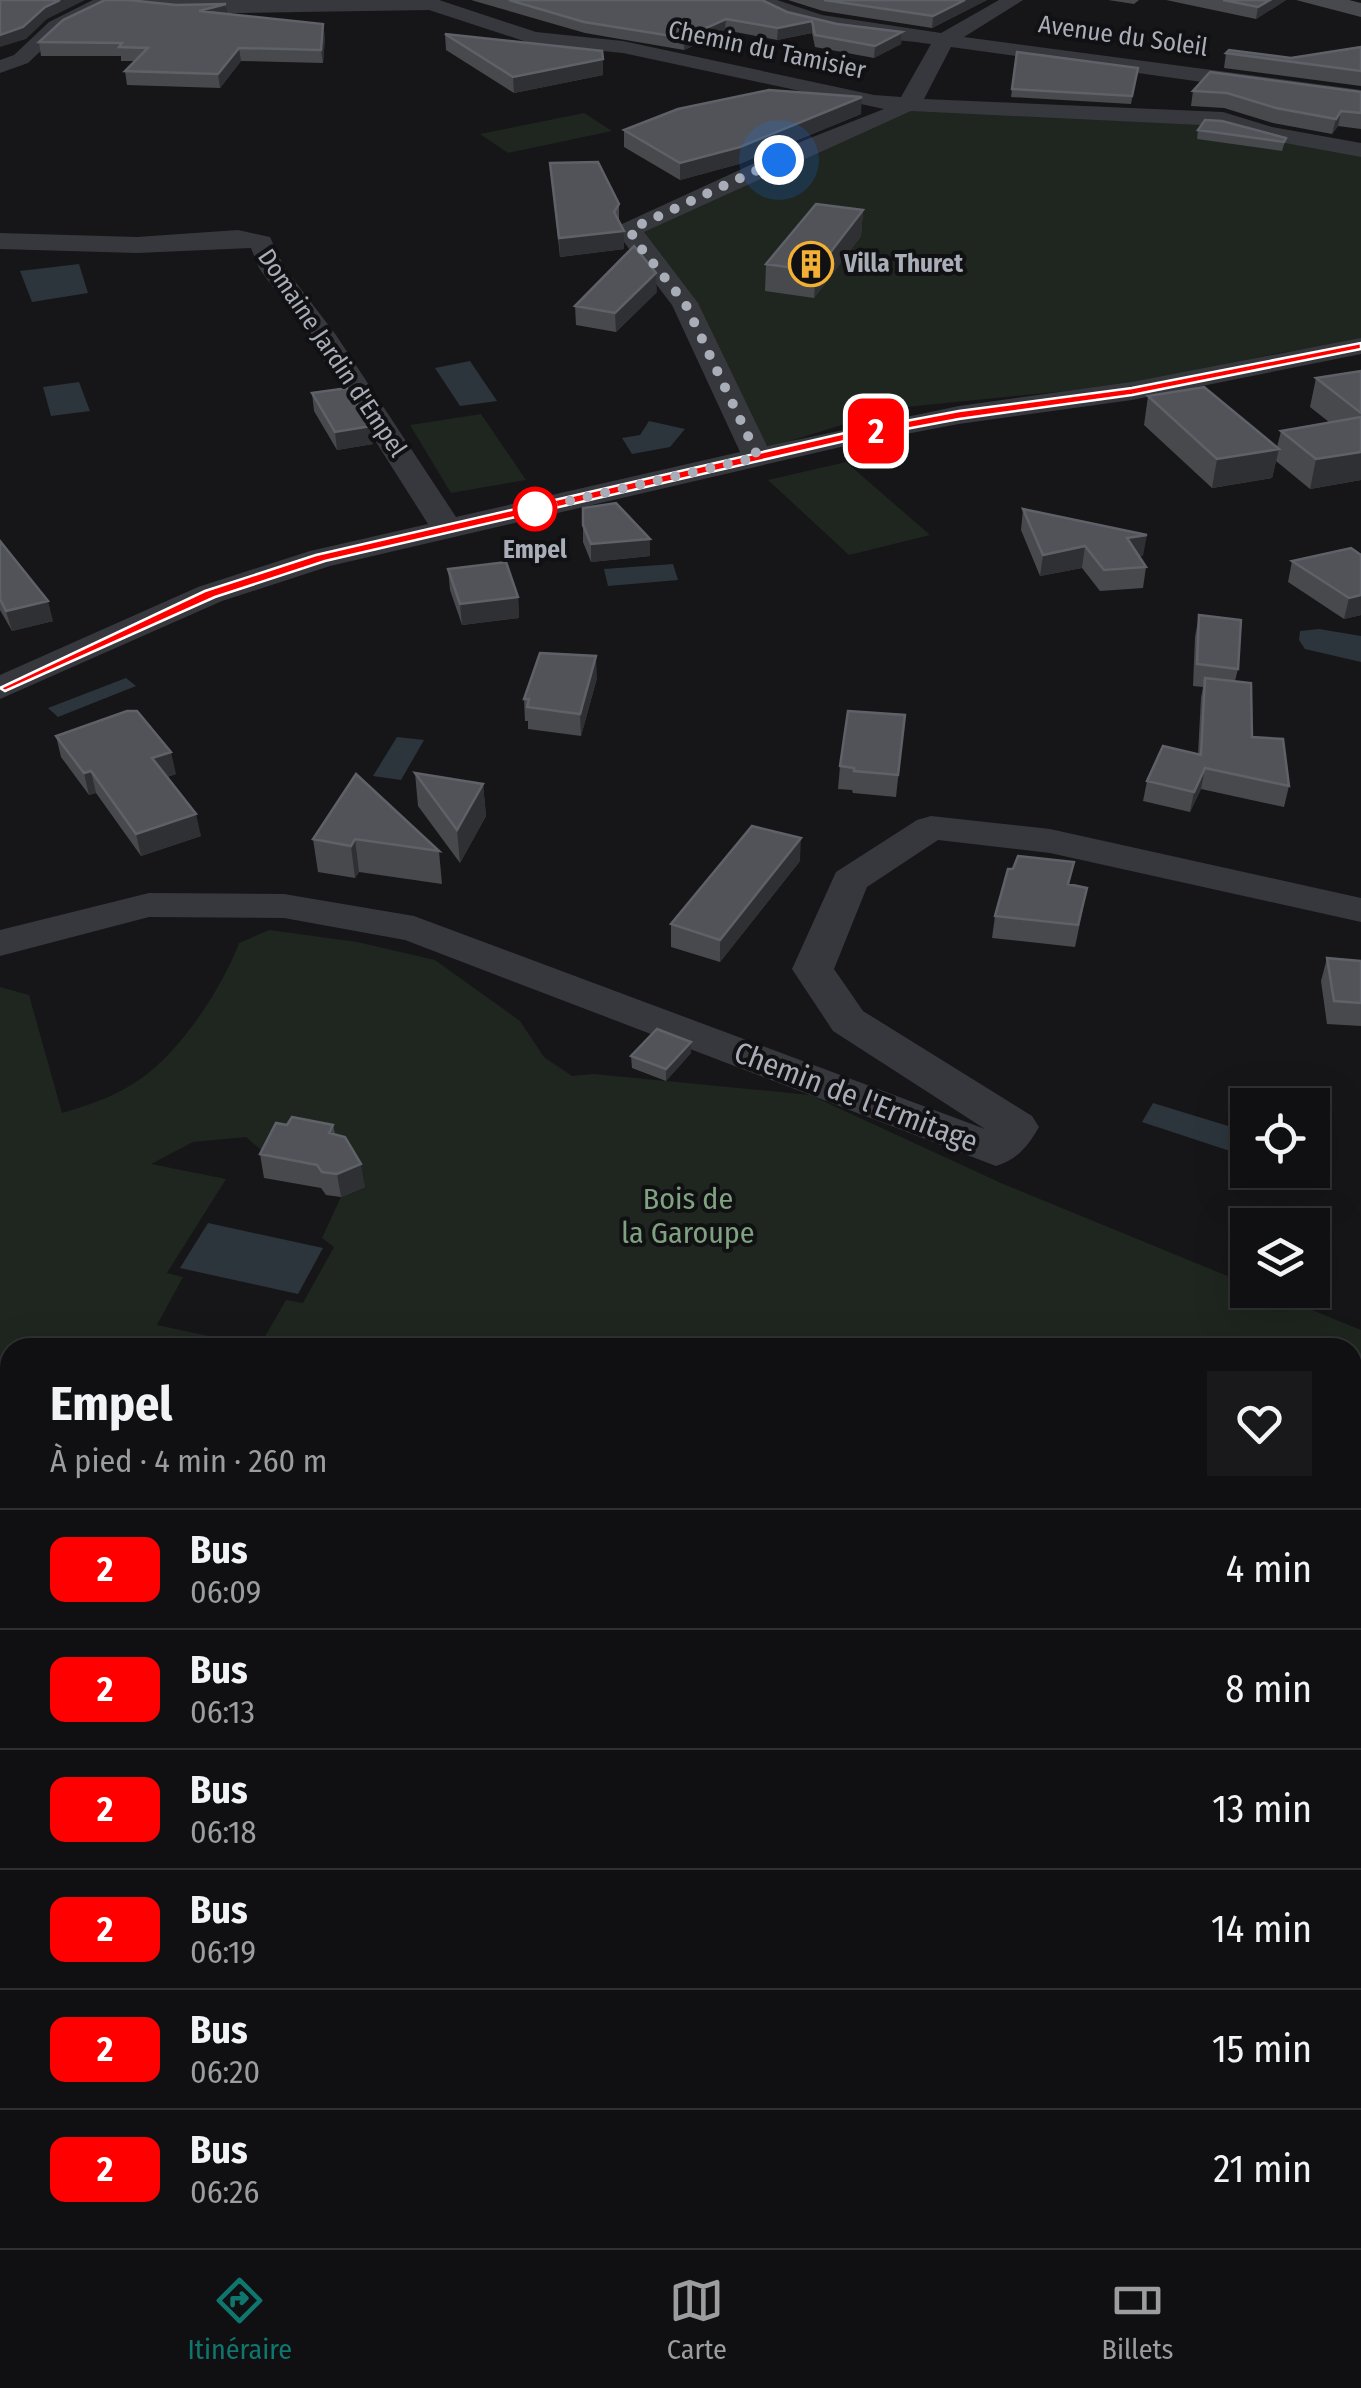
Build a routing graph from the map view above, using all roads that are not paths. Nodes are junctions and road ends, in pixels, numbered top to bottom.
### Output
1 (105, 0) edge
2 (763, 0) edge
3 (1013, 0) edge
4 (430, 2) edge
5 (944, 40) junction
6 (0, 68) edge
7 (1361, 97) edge
8 (906, 104) junction
9 (1361, 150) edge
10 (0, 225) edge
11 (1361, 346) edge
12 (758, 457) junction
13 (448, 530) junction
14 (0, 688) edge
15 (1361, 910) edge
16 (0, 943) edge

1 - 4 street, Chemin du Tamisier
1 - 6 street
2 - 5 street, Avenue du Soleil
3 - 5 street
4 - 8 street, Chemin du Tamisier
5 - 7 street, Avenue du Soleil
5 - 8 street
8 - 9 street, Chemin du Tamisier
8 - 12 street
10 - 13 street, Domaine Jardin d'Empel
11 - 12 street
12 - 13 street
13 - 14 street
15 - 16 street, Chemin de l'Ermitage

